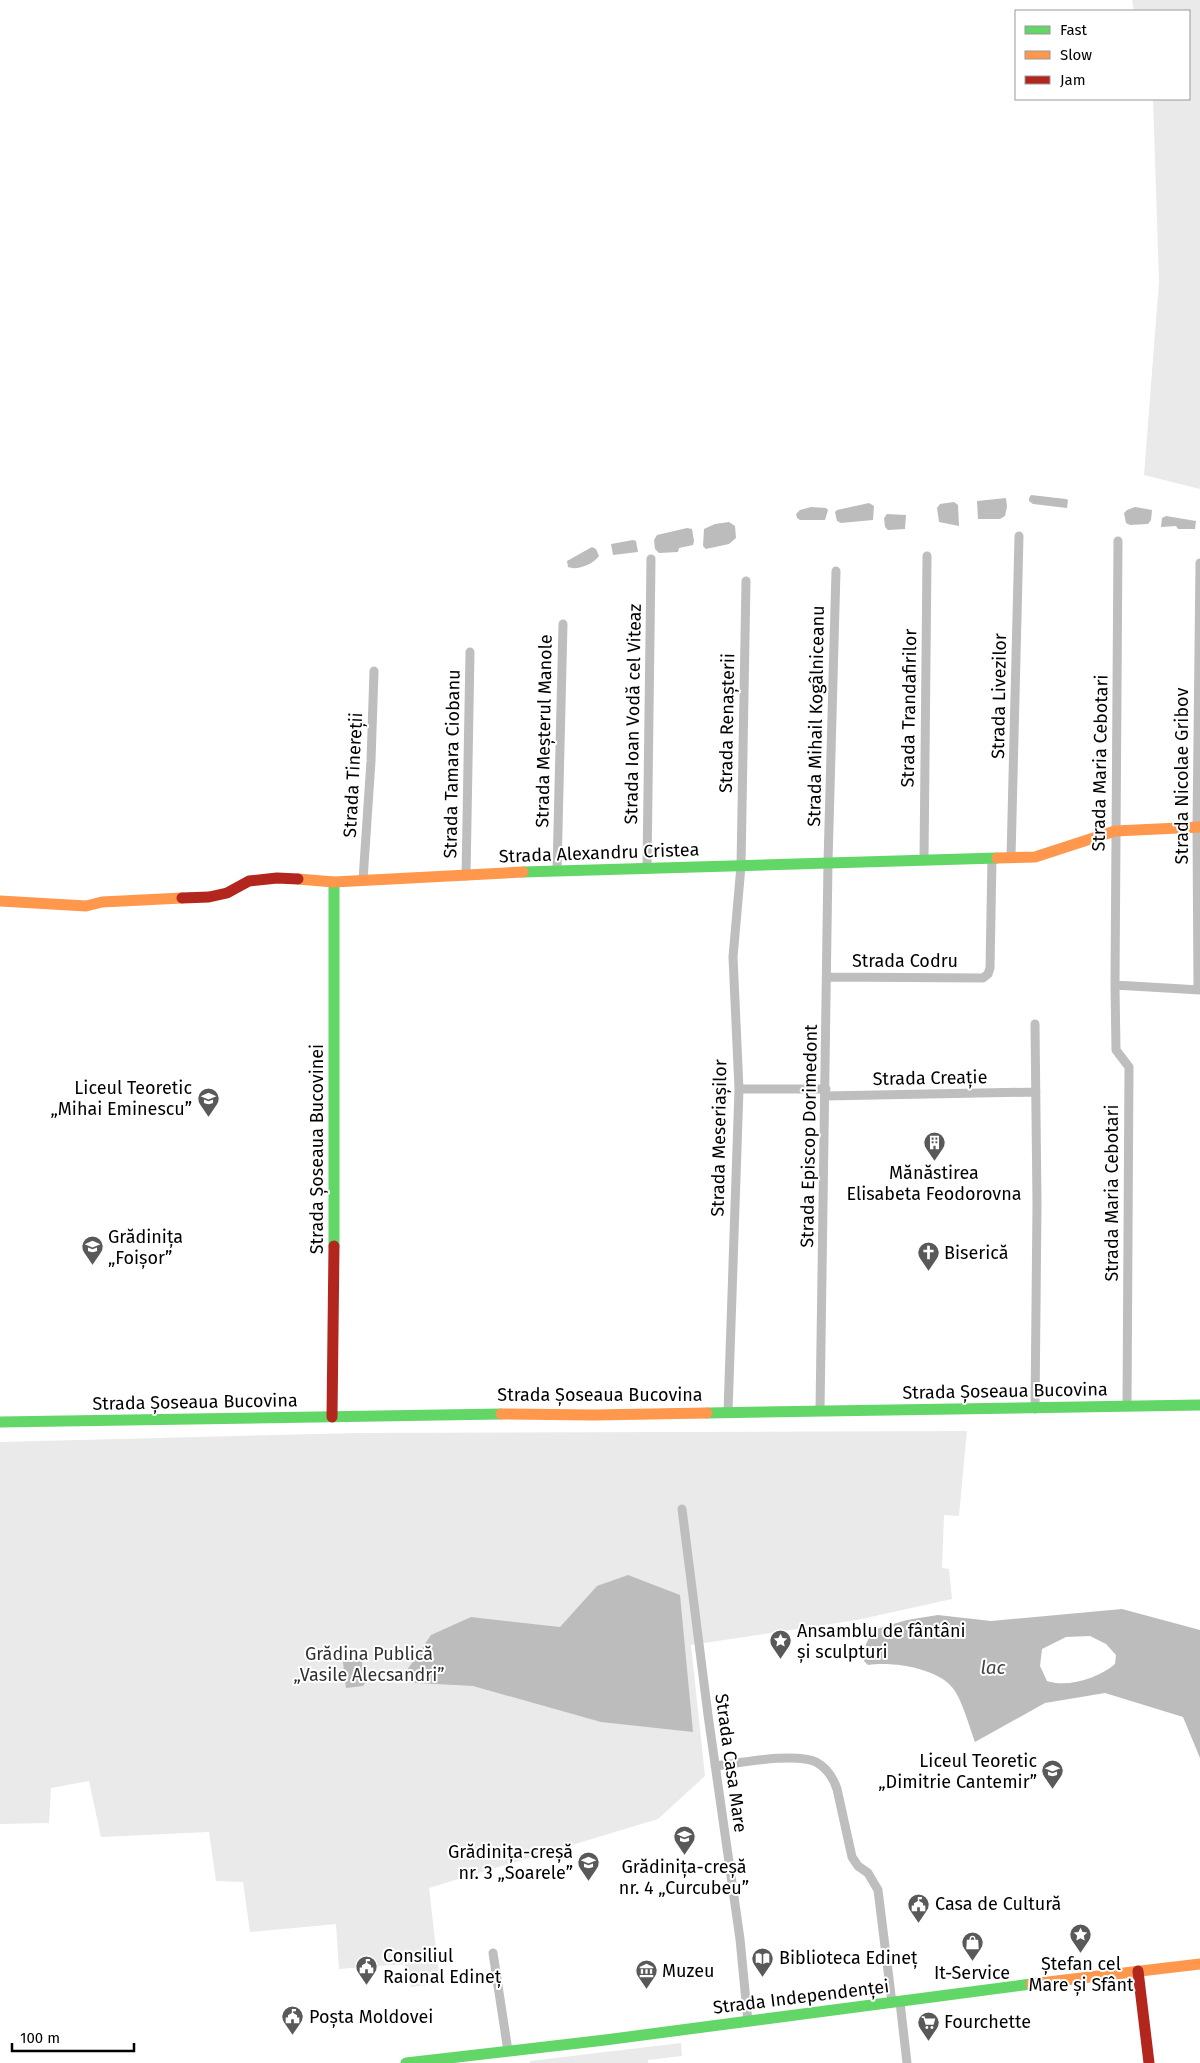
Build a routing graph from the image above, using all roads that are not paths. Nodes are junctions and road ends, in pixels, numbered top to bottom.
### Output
1 (1019, 536) dead end
2 (1118, 541) dead end
3 (927, 556) dead end
4 (651, 559) dead end
5 (1200, 563) edge
6 (836, 571) dead end
7 (746, 581) dead end
8 (563, 624) dead end
9 (470, 652) dead end
10 (374, 671) dead end
11 (1198, 827) edge
12 (1115, 831) junction
13 (992, 858) junction
14 (1011, 858) junction
15 (924, 861) junction
16 (828, 862) junction
17 (741, 866) junction
18 (647, 869) junction
19 (557, 870) junction
20 (466, 876) junction
21 (363, 880) junction
22 (334, 882) junction
23 (0, 901) edge
24 (828, 977) junction
25 (1115, 985) junction
26 (1199, 990) edge
27 (1035, 1024) dead end
28 (739, 1089) junction
29 (1036, 1092) junction
30 (825, 1093) junction
31 (1200, 1405) edge
32 (1127, 1406) junction
33 (1035, 1410) junction
34 (820, 1411) junction
35 (728, 1412) junction
36 (332, 1417) junction
37 (0, 1422) edge
38 (682, 1509) dead end
39 (715, 1766) junction
40 (493, 1953) dead end
41 (1200, 1964) edge
42 (1138, 1971) junction
43 (896, 2002) junction
44 (748, 2022) junction
45 (508, 2051) junction
46 (406, 2063) edge
47 (907, 2063) edge
48 (1149, 2063) edge

1 - 14 street, Strada Livezilor
2 - 12 street, Strada Maria Cebotari
3 - 15 street, Strada Trandafirilor
4 - 18 street, Strada Ioan Vodă cel Viteaz
5 - 11 street, Strada Nicolae Gribov
6 - 16 street, Strada Mihail Kogâlniceanu
7 - 17 street, Strada Renașterii
8 - 19 street, Strada Meșterul Manole
9 - 20 street, Strada Tamara Ciobanu
10 - 21 street, Strada Tinereții
11 - 12 main road, Strada Alexandru Cristea
11 - 26 street, Strada Nicolae Gribov
12 - 14 main road, Strada Alexandru Cristea
12 - 25 street, Strada Maria Cebotari
13 - 14 main road, Strada Alexandru Cristea
13 - 15 main road, Strada Alexandru Cristea
13 - 24 street, Strada Codru
15 - 16 main road, Strada Alexandru Cristea
16 - 17 main road, Strada Alexandru Cristea
16 - 24 street, Strada Episcop Dorimedont
17 - 18 main road, Strada Alexandru Cristea
17 - 28 street, Strada Meseriașilor
18 - 19 main road, Strada Alexandru Cristea
19 - 20 main road, Strada Alexandru Cristea
20 - 21 main road, Strada Alexandru Cristea
21 - 22 main road, Strada Alexandru Cristea
22 - 23 main road, Strada Alexandru Cristea
22 - 36 main road, Strada Șoseaua Bucovinei
24 - 30 street, Strada Episcop Dorimedont
25 - 26 street
25 - 32 street, Strada Maria Cebotari
27 - 29 street
28 - 30 street, Strada Creație
28 - 35 street, Strada Meseriașilor
29 - 30 street, Strada Creație
29 - 33 street
30 - 34 street, Strada Episcop Dorimedont
31 - 32 main road, Strada Șoseaua Bucovina
32 - 33 main road, Strada Șoseaua Bucovina
33 - 34 main road, Strada Șoseaua Bucovina
34 - 35 main road, Strada Șoseaua Bucovina
35 - 36 main road, Strada Șoseaua Bucovina
36 - 37 main road, Strada Șoseaua Bucovina
38 - 39 street, Strada Casa Mare
39 - 43 street
39 - 44 street, Strada Casa Mare
40 - 45 street
41 - 42 main road, Strada Independenței
42 - 43 main road, Strada Independenței
42 - 48 main road
43 - 44 main road, Strada Independenței
43 - 47 street
44 - 45 main road, Strada Independenței
45 - 46 main road, Strada Independenței

